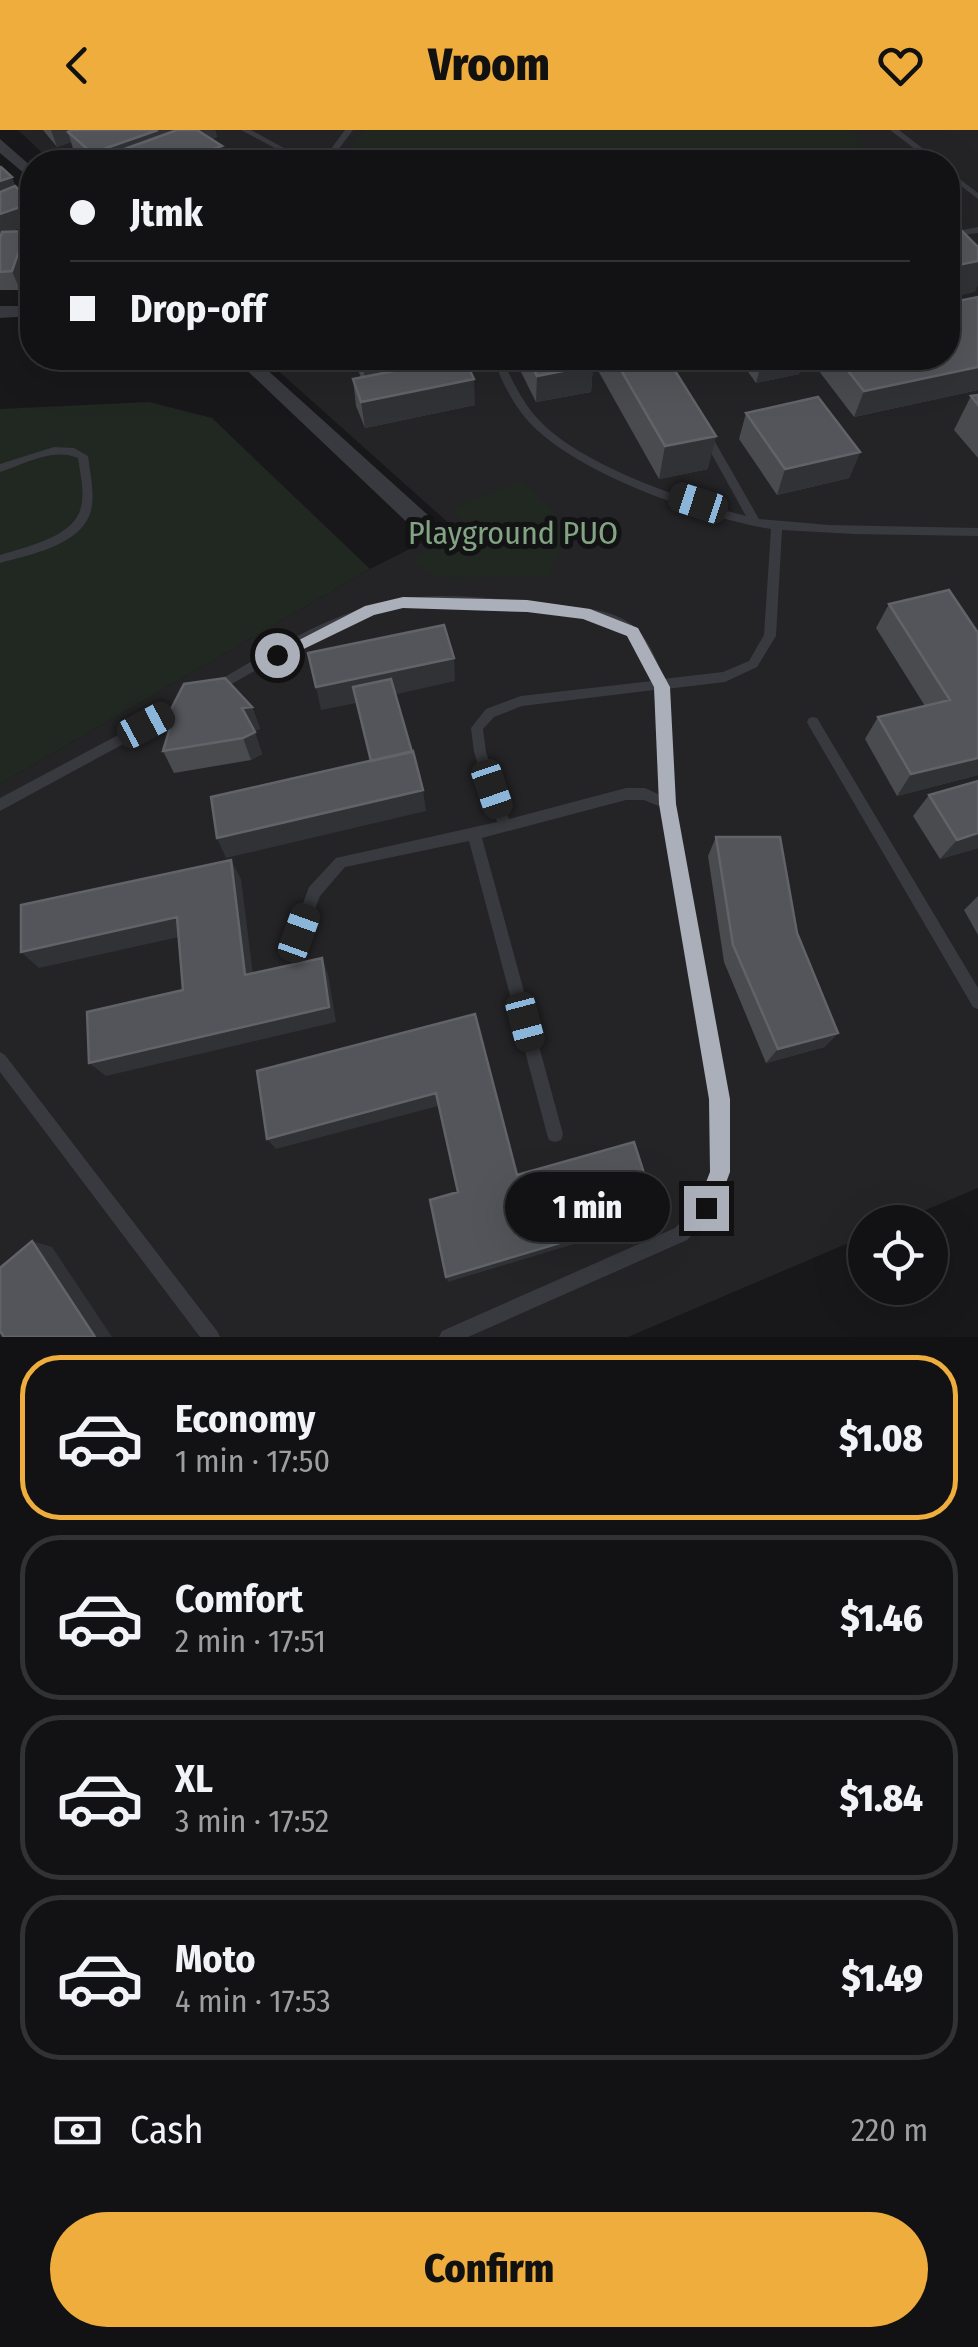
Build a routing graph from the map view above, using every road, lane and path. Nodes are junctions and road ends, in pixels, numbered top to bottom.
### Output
1 (245, 130) edge
2 (894, 130) edge
3 (0, 144) edge
4 (283, 150) edge
5 (920, 150) edge
6 (20, 163) edge
7 (256, 370) edge
8 (503, 370) edge
9 (699, 423) edge
10 (0, 468) edge
11 (422, 522) dead end
12 (756, 522) junction
13 (777, 526) junction
14 (978, 532) edge
15 (0, 558) edge
16 (662, 687) junction
17 (813, 722) dead end
18 (667, 804) junction
19 (0, 805) edge
20 (505, 826) junction
21 (474, 834) junction
22 (299, 933) dead end
23 (978, 1002) edge
24 (0, 1060) edge
25 (555, 1134) dead end
26 (211, 1337) edge
27 (448, 1337) edge

1 - 4 lane
2 - 5 lane
3 - 6 street
7 - 11 street
8 - 12 lane
9 - 12 lane
10 - 15 lane
12 - 13 lane
13 - 14 lane
13 - 16 lane
16 - 18 lane
16 - 19 lane
16 - 20 lane
17 - 23 lane
18 - 20 lane
18 - 27 lane
20 - 21 lane
21 - 22 lane
21 - 25 lane
24 - 26 lane

